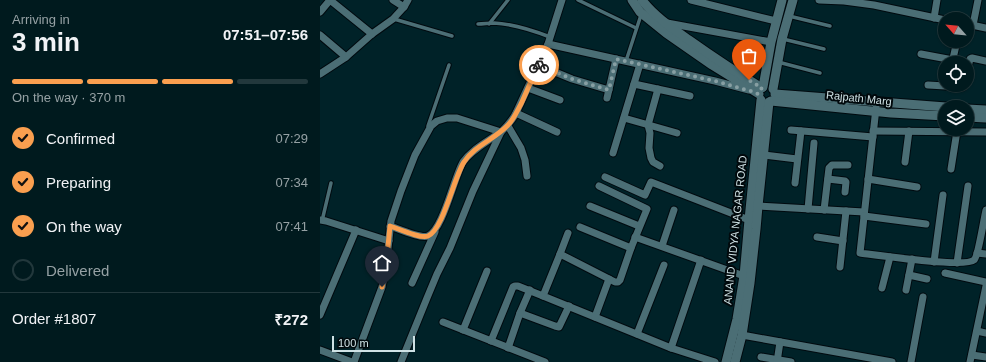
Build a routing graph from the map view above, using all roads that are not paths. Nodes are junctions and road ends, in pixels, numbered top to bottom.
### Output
1 (393, 0) edge
2 (508, 0) edge
3 (562, 0) edge
4 (578, 0) edge
5 (632, 0) edge
6 (642, 0) edge
7 (691, 0) edge
8 (782, 0) edge
9 (793, 0) edge
10 (819, 0) edge
11 (843, 0) edge
12 (936, 0) edge
13 (978, 0) edge
14 (874, 2) edge
15 (406, 3) edge
16 (320, 12) edge
17 (974, 12) edge
18 (642, 13) junction
19 (788, 16) junction
20 (934, 18) junction
21 (393, 19) junction
22 (938, 19) edge
23 (776, 21) junction
24 (665, 22) junction
25 (478, 24) dead end
26 (489, 24) junction
27 (830, 26) dead end
28 (974, 26) edge
29 (636, 28) junction
30 (986, 28) edge
31 (372, 34) junction
32 (320, 35) edge
33 (452, 36) dead end
34 (782, 39) junction
35 (549, 40) junction
36 (771, 42) junction
37 (824, 49) dead end
38 (922, 54) dead end
39 (346, 56) junction
40 (938, 58) edge
41 (974, 58) edge
42 (616, 59) junction
43 (626, 61) junction
44 (777, 61) junction
45 (986, 61) edge
46 (640, 64) junction
47 (449, 65) dead end
48 (538, 65) junction
49 (820, 73) dead end
50 (320, 74) edge
51 (634, 84) junction
52 (928, 85) dead end
53 (938, 85) edge
54 (528, 88) junction
55 (658, 89) junction
56 (609, 90) junction
57 (765, 94) junction
58 (690, 96) dead end
59 (607, 98) dead end
60 (560, 100) dead end
61 (876, 107) junction
62 (938, 107) edge
63 (974, 109) edge
64 (986, 110) edge
65 (516, 113) junction
66 (938, 116) edge
67 (974, 117) edge
68 (624, 118) junction
69 (986, 118) edge
70 (648, 125) junction
71 (508, 126) junction
72 (791, 130) dead end
73 (801, 131) junction
74 (910, 131) junction
75 (938, 131) edge
76 (500, 132) junction
77 (557, 132) dead end
78 (974, 132) edge
79 (986, 132) edge
80 (677, 133) dead end
81 (873, 134) junction
82 (425, 135) junction
83 (956, 136) edge
84 (814, 143) dead end
85 (613, 152) dead end
86 (764, 155) junction
87 (797, 159) junction
88 (905, 162) dead end
89 (660, 166) dead end
90 (848, 166) dead end
91 (951, 169) dead end
92 (527, 176) dead end
93 (605, 177) dead end
94 (828, 179) junction
95 (868, 179) junction
96 (331, 183) dead end
97 (795, 183) dead end
98 (599, 186) dead end
99 (968, 186) dead end
100 (917, 187) dead end
101 (845, 192) dead end
102 (942, 195) dead end
103 (590, 206) dead end
104 (758, 206) junction
105 (808, 209) junction
106 (674, 210) dead end
107 (824, 210) junction
108 (986, 210) edge
109 (846, 211) junction
110 (864, 214) junction
111 (321, 220) edge
112 (749, 220) junction
113 (440, 223) junction
114 (926, 224) dead end
115 (390, 226) junction
116 (639, 226) junction
117 (580, 227) dead end
118 (356, 230) junction
119 (568, 233) dead end
120 (635, 237) junction
121 (817, 237) dead end
122 (388, 241) junction
123 (843, 241) junction
124 (662, 246) junction
125 (631, 248) junction
126 (977, 253) junction
127 (560, 254) junction
128 (986, 254) edge
129 (890, 257) junction
130 (912, 259) junction
131 (701, 260) junction
132 (934, 262) junction
133 (957, 263) junction
134 (664, 265) dead end
135 (840, 267) dead end
136 (487, 270) dead end
137 (945, 273) dead end
138 (744, 276) junction
139 (909, 276) junction
140 (609, 278) junction
141 (927, 279) dead end
142 (986, 282) edge
143 (412, 283) dead end
144 (986, 286) edge
145 (882, 288) dead end
146 (530, 290) junction
147 (906, 290) dead end
148 (543, 296) junction
149 (923, 297) dead end
150 (569, 306) junction
151 (984, 307) edge
152 (520, 313) junction
153 (320, 314) edge
154 (595, 318) junction
155 (443, 322) dead end
156 (463, 330) junction
157 (977, 331) junction
158 (986, 333) edge
159 (637, 334) junction
160 (742, 335) junction
161 (491, 341) junction
162 (780, 342) junction
163 (508, 348) junction
164 (671, 348) junction
165 (320, 350) edge
166 (526, 355) junction
167 (986, 357) edge
168 (761, 358) dead end
169 (971, 358) edge
170 (777, 361) edge
171 (353, 362) edge
172 (401, 362) edge
173 (523, 362) edge
174 (545, 362) edge
175 (715, 362) edge
176 (726, 362) edge
177 (735, 362) edge
178 (791, 362) edge
179 (892, 362) edge
180 (911, 362) edge

1 - 15 street
2 - 26 lane
3 - 35 street
4 - 29 lane
5 - 18 main road, Rajpath Marg
6 - 24 main road, Rajpath Marg
7 - 23 street
8 - 23 main road, ANAND VIDYA NAGAR ROAD
9 - 19 main road, ANAND VIDYA NAGAR ROAD
10 - 11 street
11 - 14 street
12 - 20 street
13 - 17 street
14 - 20 street
15 - 21 street
16 - 31 street
18 - 29 lane
18 - 57 main road, Rajpath Marg
19 - 27 lane
19 - 34 main road, ANAND VIDYA NAGAR ROAD
20 - 22 street
21 - 31 street
21 - 33 lane
23 - 36 main road, ANAND VIDYA NAGAR ROAD
24 - 36 street
24 - 57 main road, Rajpath Marg
25 - 26 lane
26 - 35 lane
28 - 30 street
29 - 43 lane
31 - 39 street
32 - 39 street
34 - 37 lane
34 - 44 main road, ANAND VIDYA NAGAR ROAD
35 - 42 street
35 - 48 street
36 - 57 main road, ANAND VIDYA NAGAR ROAD
38 - 40 street
39 - 50 street
41 - 45 street
42 - 43 street
42 - 56 street
43 - 46 street
44 - 49 lane
44 - 57 main road, ANAND VIDYA NAGAR ROAD
46 - 51 street
46 - 57 street
47 - 82 lane
48 - 54 street
48 - 56 street
51 - 55 street
51 - 68 street
52 - 53 street
54 - 60 street
54 - 65 street
55 - 58 street
55 - 70 street
56 - 59 street
57 - 61 main road, Rajpath Marg
57 - 86 main road, ANAND VIDYA NAGAR ROAD
57 - 112 main road, ANAND VIDYA NAGAR ROAD
61 - 62 main road, Rajpath Marg
61 - 66 main road, Rajpath Marg
61 - 81 street
63 - 64 main road
65 - 71 street
65 - 77 street
67 - 69 main road
68 - 70 street
68 - 85 street
70 - 80 street
70 - 89 street
71 - 76 street
71 - 92 street
72 - 73 street
73 - 81 street
73 - 87 street
74 - 75 street
74 - 81 street
74 - 88 street
76 - 82 street
76 - 113 street
76 - 172 street
78 - 79 street
81 - 95 street
82 - 115 street
83 - 91 street
84 - 105 street
86 - 87 street
86 - 104 main road, ANAND VIDYA NAGAR ROAD
87 - 97 street
90 - 94 street
93 - 112 street
94 - 101 street
94 - 107 street
95 - 100 street
95 - 110 street
96 - 111 lane
98 - 116 street
99 - 133 street
102 - 132 street
103 - 116 street
104 - 105 street
104 - 160 main road, ANAND VIDYA NAGAR ROAD
105 - 107 street
106 - 124 street
107 - 109 street
108 - 126 street
109 - 110 street
109 - 123 street
110 - 114 street
110 - 129 street
111 - 118 street
112 - 138 main road, ANAND VIDYA NAGAR ROAD
113 - 115 street
113 - 143 street
115 - 122 street
116 - 120 street
117 - 125 street
118 - 122 street
118 - 153 street
119 - 127 street
120 - 124 street
120 - 125 street
121 - 123 street
122 - 171 street
123 - 135 street
124 - 131 street
125 - 140 street
126 - 128 street
126 - 133 street
127 - 140 street
127 - 148 street
129 - 130 street
129 - 145 street
130 - 132 street
130 - 139 street
131 - 138 street
131 - 164 street
132 - 133 street
134 - 159 street
136 - 156 street
137 - 142 street
138 - 176 main road, ANAND VIDYA NAGAR ROAD
139 - 141 street
139 - 147 street
140 - 154 street
144 - 151 street
146 - 148 street
146 - 152 street
146 - 161 street
148 - 150 street
149 - 180 street
150 - 152 street
150 - 154 street
151 - 157 street
152 - 163 street
154 - 159 street
155 - 156 street
156 - 161 street
157 - 158 street
157 - 169 street
159 - 164 street
160 - 162 street
160 - 177 main road, ANAND VIDYA NAGAR ROAD
161 - 163 street
162 - 170 street
162 - 179 street
163 - 166 street
164 - 175 street
165 - 171 street
166 - 173 street
166 - 174 street
167 - 169 street
168 - 170 street
170 - 178 street

